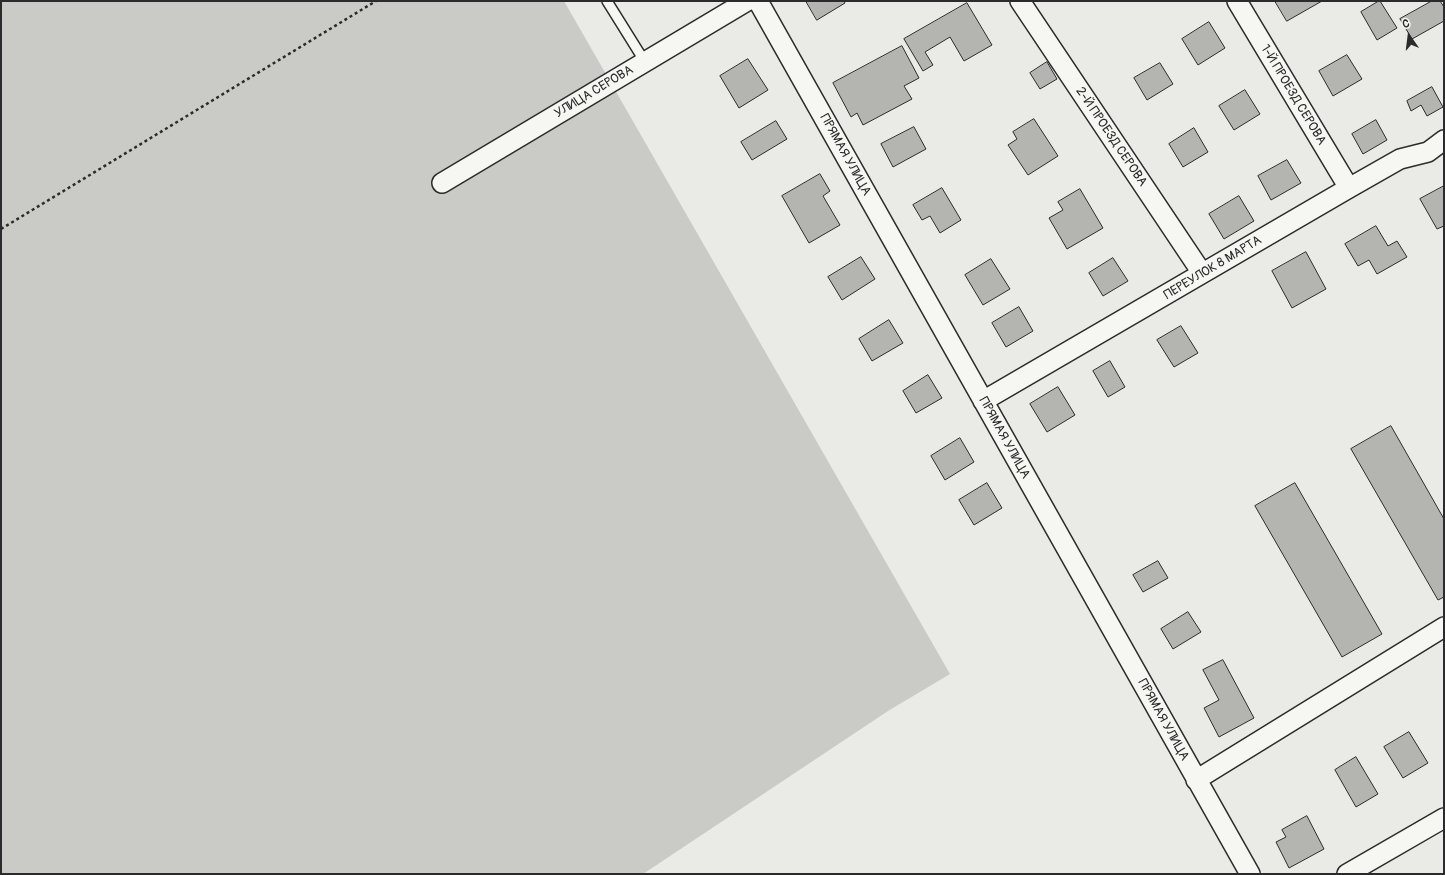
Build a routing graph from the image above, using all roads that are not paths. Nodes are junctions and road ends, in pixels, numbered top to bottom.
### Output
1 (608, 1) edge
2 (747, 1) edge
3 (758, 1) edge
4 (1020, 1) edge
5 (1237, 1) edge
6 (645, 62) junction
7 (1444, 140) edge
8 (442, 183) dead end
9 (1349, 188) junction
10 (1202, 273) junction
11 (983, 401) junction
12 (1444, 627) edge
13 (1196, 780) junction
14 (1444, 818) edge
15 (1250, 874) edge
16 (1347, 874) edge

1 - 6 lane
2 - 6 street, УЛИЦА СЕРОВА
3 - 11 street, ПРЯМАЯ УЛИЦА
4 - 10 street, 2-Й ПРОЕЗД СЕРОВА
5 - 9 street, 1-Й ПРОЕЗД СЕРОВА
6 - 8 street, УЛИЦА СЕРОВА
7 - 9 street, ПЕРЕУЛОК 8 МАРТА
9 - 10 street, ПЕРЕУЛОК 8 МАРТА
10 - 11 street, ПЕРЕУЛОК 8 МАРТА
11 - 13 street, ПРЯМАЯ УЛИЦА
12 - 13 street
13 - 15 street, ПРЯМАЯ УЛИЦА
14 - 16 street

